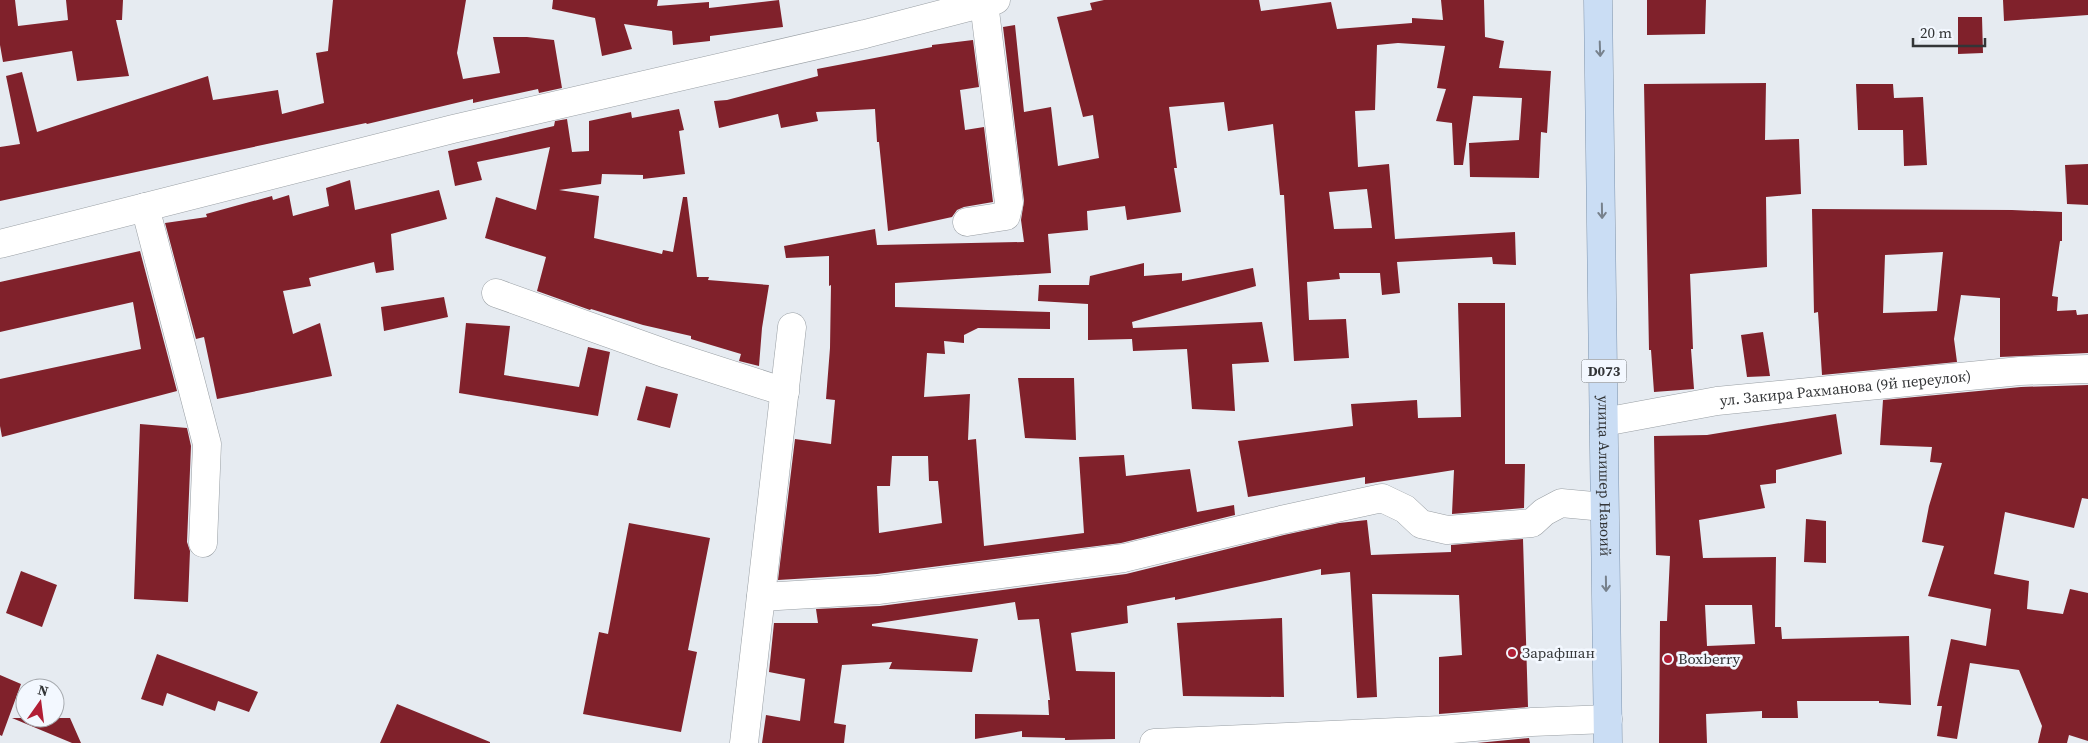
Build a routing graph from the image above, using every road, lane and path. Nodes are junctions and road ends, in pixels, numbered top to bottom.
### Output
1 (1598, 0) edge
2 (990, 1) edge
3 (144, 207) junction
4 (967, 222) dead end
5 (0, 244) edge
6 (496, 293) dead end
7 (792, 327) dead end
8 (2088, 369) edge
9 (784, 392) junction
10 (1604, 422) junction
11 (1604, 507) junction
12 (203, 543) dead end
13 (761, 597) junction
14 (1608, 731) edge
15 (744, 743) edge
16 (1154, 743) edge

1 -> 10 main road, улица Алишер Навоий / D073
2 - 3 street
2 - 4 street
3 - 5 street
3 - 12 street
6 - 9 street
7 - 9 street
8 - 10 street, ул. Закира Рахманова (9й переулок)
9 - 13 street
10 - 11 main road, улица Алишер Навоий / D073
11 - 13 street
11 -> 14 main road, улица Алишер Навоий / D073
13 - 15 street
14 - 16 street

